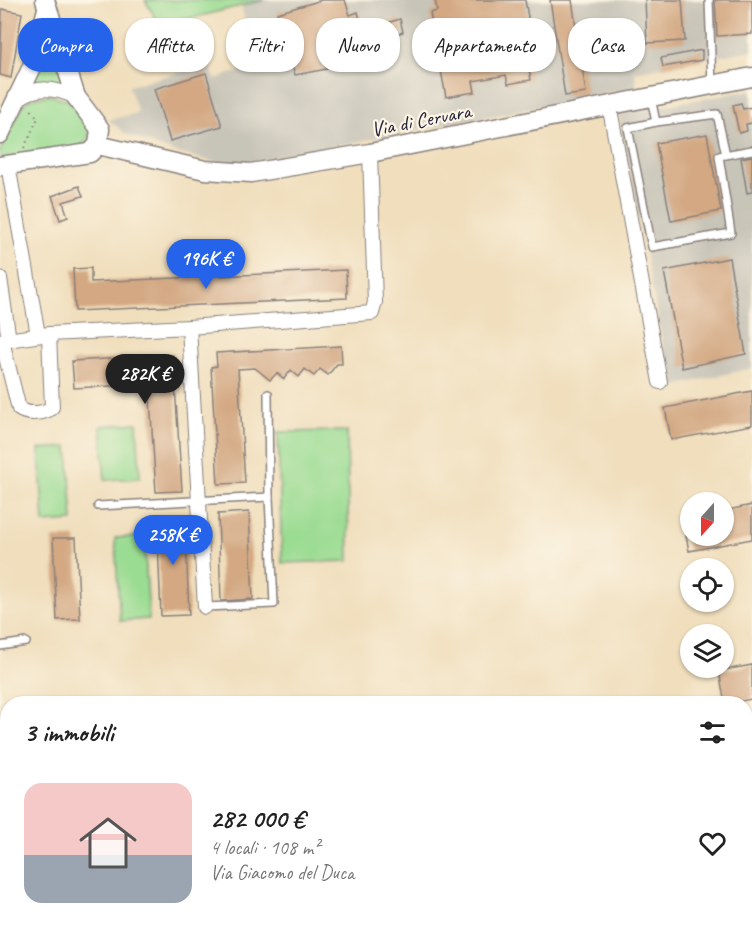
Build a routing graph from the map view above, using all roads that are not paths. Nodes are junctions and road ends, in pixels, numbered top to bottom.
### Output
1 (709, 0) edge
2 (30, 72) edge
3 (65, 72) edge
4 (752, 77) edge
5 (712, 85) junction
6 (651, 96) junction
7 (76, 97) junction
8 (21, 101) junction
9 (609, 104) junction
10 (656, 122) junction
11 (0, 134) edge
12 (98, 145) junction
13 (752, 150) edge
14 (370, 153) junction
15 (726, 155) junction
16 (4, 165) edge
17 (0, 279) edge
18 (189, 327) junction
19 (44, 334) junction
20 (4, 341) edge
21 (660, 382) dead end
22 (268, 394) dead end
23 (269, 497) junction
24 (200, 500) junction
25 (98, 506) dead end
26 (206, 607) joint
27 (26, 642) dead end
28 (0, 646) edge

1 - 5 lane
2 - 8 street
3 - 7 street
4 - 5 street, Via di Cervara
5 - 6 street, Via di Cervara
6 - 9 street, Via di Cervara
6 - 10 lane
7 - 8 street
7 - 12 street
8 - 11 street
9 - 14 street, Via di Cervara
9 - 21 street
10 - 15 lane
10 - 15 lane
12 - 14 street, Via di Cervara
12 - 16 street
13 - 15 lane
14 - 18 street
16 - 19 street
17 - 20 street
18 - 19 street
18 - 24 street
19 - 20 street
19 - 20 street
22 - 23 lane
23 - 24 lane
23 - 26 lane
24 - 25 lane
24 - 26 street
27 - 28 lane

